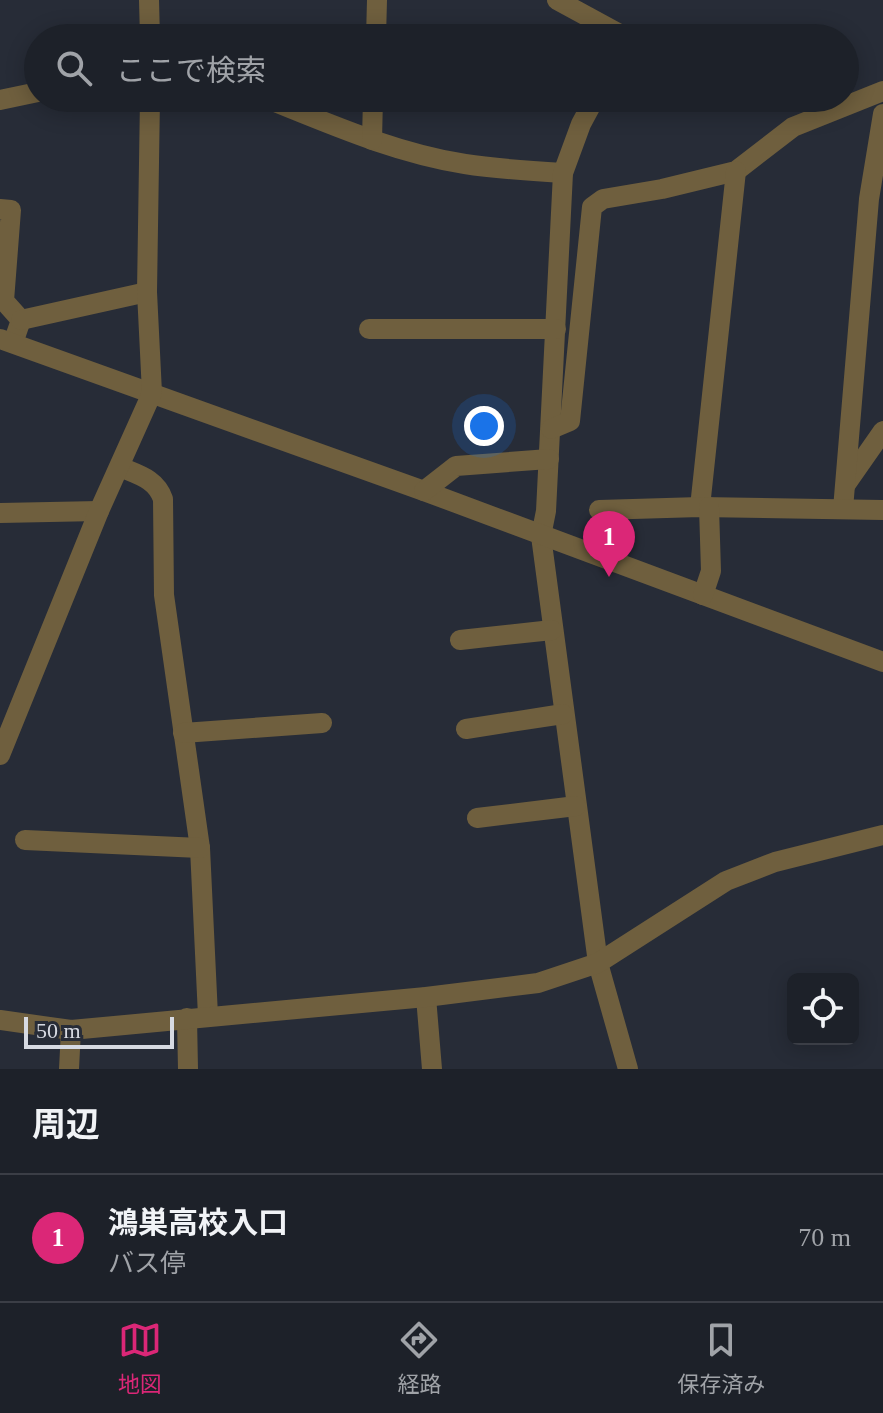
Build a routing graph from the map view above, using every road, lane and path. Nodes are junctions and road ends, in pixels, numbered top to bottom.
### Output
1 (149, 0) edge
2 (377, 0) edge
3 (557, 0) edge
4 (150, 24) edge
5 (376, 24) edge
6 (610, 24) edge
7 (883, 91) edge
8 (24, 95) edge
9 (0, 100) edge
10 (859, 101) edge
11 (150, 112) edge
12 (301, 112) edge
13 (373, 112) edge
14 (587, 112) edge
15 (830, 112) edge
16 (883, 114) edge
17 (372, 140) junction
18 (736, 171) junction
19 (563, 173) junction
20 (876, 200) edge
21 (0, 209) edge
22 (147, 292) junction
23 (21, 320) junction
24 (369, 329) dead end
25 (556, 329) junction
26 (7, 341) edge
27 (152, 393) junction
28 (551, 429) junction
29 (883, 431) edge
30 (549, 459) junction
31 (120, 467) junction
32 (846, 484) junction
33 (424, 491) junction
34 (705, 507) junction
35 (843, 509) junction
36 (599, 510) dead end
37 (883, 510) edge
38 (99, 511) junction
39 (0, 513) edge
40 (541, 536) junction
41 (703, 595) junction
42 (552, 630) junction
43 (460, 640) dead end
44 (883, 662) edge
45 (563, 714) junction
46 (322, 723) dead end
47 (466, 729) dead end
48 (183, 733) junction
49 (0, 755) edge
50 (576, 806) junction
51 (477, 818) dead end
52 (883, 835) edge
53 (25, 840) dead end
54 (200, 848) junction
55 (598, 963) junction
56 (426, 997) junction
57 (208, 1016) junction
58 (187, 1018) junction
59 (0, 1020) edge
60 (71, 1030) junction
61 (69, 1069) edge
62 (188, 1069) edge
63 (432, 1069) edge
64 (628, 1069) edge

1 - 4 street
2 - 5 street
3 - 6 street
7 - 10 street
8 - 9 street
11 - 22 street
12 - 17 street
13 - 17 street
14 - 19 street
15 - 18 street
16 - 20 street
17 - 19 street
18 - 28 street
18 - 34 street
19 - 25 street
20 - 32 street
21 - 23 street
22 - 23 street
22 - 27 street
23 - 26 street
24 - 25 street
25 - 28 street
26 - 27 street
27 - 31 street
27 - 33 street
28 - 30 street
29 - 32 street
30 - 33 street
30 - 40 street
31 - 38 street
31 - 48 street
32 - 35 street
33 - 40 street
34 - 35 street
34 - 36 street
34 - 41 street
35 - 37 street
38 - 39 street
38 - 49 street
40 - 41 street
40 - 42 street
41 - 44 street
42 - 43 street
42 - 45 street
45 - 47 street
45 - 50 street
46 - 48 street
48 - 54 street
50 - 51 street
50 - 55 street
52 - 55 street
53 - 54 street
54 - 57 street
55 - 56 street
55 - 64 street
56 - 57 street
56 - 63 street
57 - 58 street
58 - 60 street
58 - 62 street
59 - 60 street
60 - 61 street

